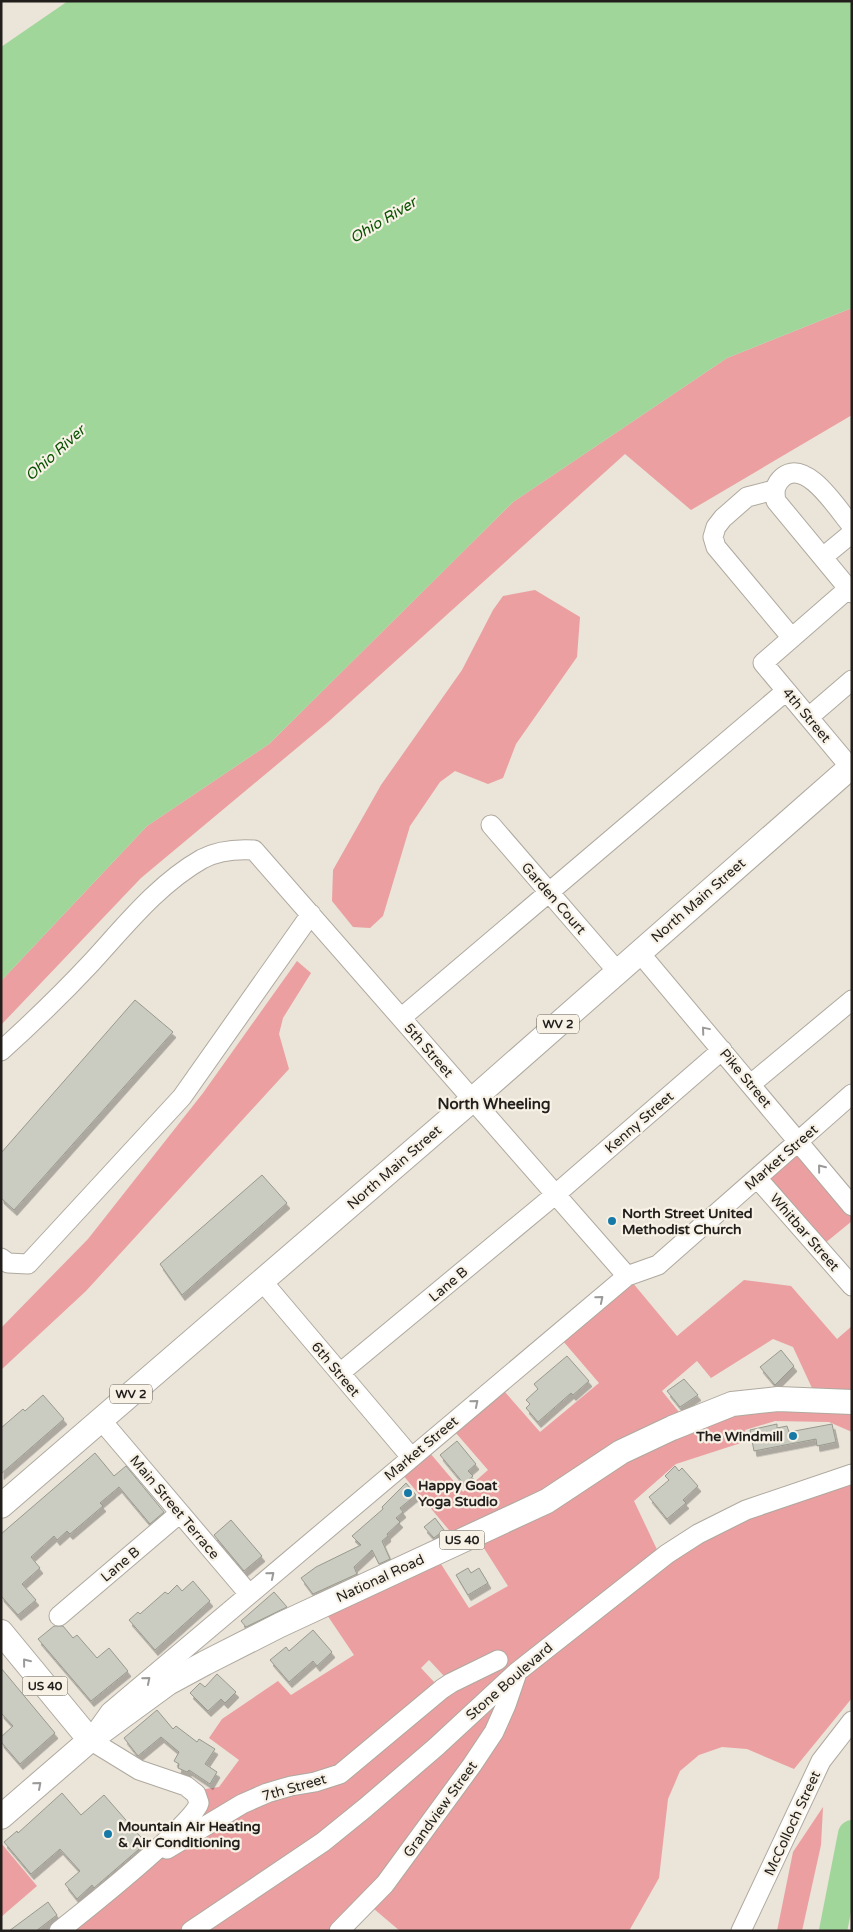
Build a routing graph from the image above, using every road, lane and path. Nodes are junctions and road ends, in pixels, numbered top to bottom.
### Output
1 (774, 490) junction
2 (852, 526) edge
3 (852, 533) edge
4 (822, 557) junction
5 (850, 591) edge
6 (792, 638) junction
7 (852, 680) edge
8 (786, 690) junction
9 (809, 717) junction
10 (851, 766) edge
11 (491, 825) dead end
12 (550, 893) junction
13 (311, 914) junction
14 (639, 952) junction
15 (618, 972) junction
16 (852, 1000) edge
17 (401, 1018) junction
18 (722, 1050) junction
19 (1, 1051) edge
20 (751, 1084) junction
21 (852, 1094) edge
22 (472, 1100) junction
23 (799, 1141) junction
24 (757, 1178) junction
25 (556, 1194) junction
26 (852, 1206) edge
27 (1, 1258) edge
28 (627, 1276) junction
29 (262, 1281) junction
30 (852, 1286) edge
31 (340, 1373) junction
32 (852, 1402) edge
33 (101, 1420) junction
34 (411, 1457) junction
35 (852, 1474) edge
36 (1, 1506) edge
37 (180, 1513) junction
38 (249, 1594) junction
39 (59, 1616) dead end
40 (3, 1638) edge
41 (498, 1660) dead end
42 (517, 1672) junction
43 (852, 1721) edge
44 (90, 1740) junction
45 (1, 1817) edge
46 (132, 1870) junction
47 (59, 1931) edge
48 (191, 1931) edge
49 (339, 1931) edge
50 (741, 1931) edge

1 - 2 street
1 - 4 street
1 - 6 street
3 - 4 street
4 - 5 street
5 - 6 street
6 - 8 street, 4th Street
7 - 9 street
8 - 9 street, 4th Street
8 - 12 street
9 - 10 street, 4th Street
10 - 14 main road, North Main Street / WV 2
11 - 12 street, Garden Court
12 - 15 street, Garden Court
12 - 17 street
13 - 17 street, 5th Street
13 - 19 street, 5th Street
13 - 27 street
14 - 15 main road, North Main Street / WV 2
18 -> 14 street, Pike Street
15 - 22 main road, North Main Street / WV 2
16 - 20 street
17 - 22 street, 5th Street
18 - 20 street, Pike Street
18 - 25 street, Kenny Street
20 - 23 street, Pike Street
21 - 23 street, Market Street
22 - 25 street, 5th Street
22 - 29 main road, North Main Street / WV 2
23 - 24 street, Market Street
26 -> 23 street, Pike Street
24 - 28 street, Market Street
24 - 30 street, Whitbar Street
25 - 28 street, 5th Street
25 - 31 street, Lane B
34 -> 28 street, Market Street
29 - 31 street, 6th Street
29 - 33 main road, North Main Street / WV 2
31 - 34 street, 6th Street
32 - 44 main road, National Road / US 40
33 - 36 main road, North Main Street / WV 2
33 - 37 street, Main Street Terrace
38 -> 34 street, Market Street
35 - 42 street, Stone Boulevard
37 - 38 street, Main Street Terrace
37 - 39 street, Lane B
44 -> 38 street, Market Street
44 -> 40 main road, US 40
41 - 46 street, 7th Street
42 - 48 street, Stone Boulevard
42 - 49 street, Grandview Street
43 - 50 street, McColloch Street
45 -> 44 main road, Market Street / US 40
44 - 46 street
46 - 47 street

